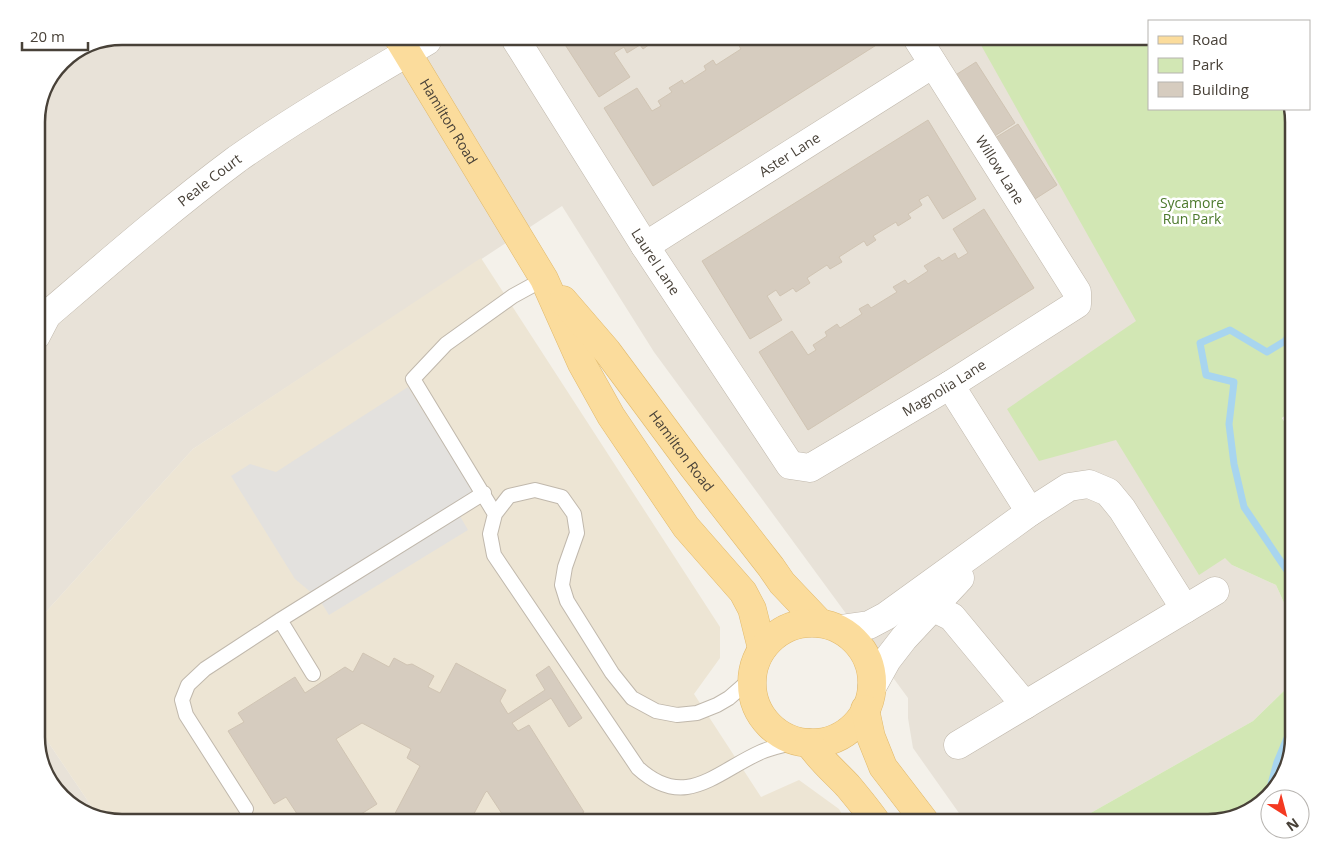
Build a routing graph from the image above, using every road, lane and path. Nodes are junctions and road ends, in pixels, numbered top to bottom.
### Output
1 (412, 45) edge
2 (519, 45) edge
3 (921, 45) edge
4 (933, 64) junction
5 (645, 246) junction
6 (544, 279) junction
7 (1077, 304) joint
8 (45, 319) edge
9 (950, 386) junction
10 (810, 468) joint
11 (484, 493) junction
12 (1030, 512) junction
13 (496, 514) junction
14 (1214, 591) dead end
15 (932, 607) junction
16 (1185, 609) junction
17 (280, 620) junction
18 (830, 626) junction
19 (762, 649) junction
20 (313, 674) dead end
21 (752, 678) junction
22 (868, 698) junction
23 (1025, 705) junction
24 (804, 742) junction
25 (958, 745) dead end
26 (246, 809) dead end
27 (871, 814) edge
28 (919, 814) edge

1 - 6 main road, Hamilton Road
1 - 8 street, Peale Court
2 - 5 street, Laurel Lane
3 - 4 street, Willow Lane
4 - 5 street, Aster Lane
4 - 7 street, Willow Lane
5 - 10 street, Laurel Lane
6 - 11 lane
6 - 18 main road, Hamilton Road
6 - 19 main road, Hamilton Road
7 - 9 street, Magnolia Lane
9 - 10 street, Magnolia Lane
9 - 12 street
11 - 13 lane
11 - 17 lane
12 - 15 street
12 - 16 street
12 - 18 street
13 - 21 lane
13 - 24 lane
14 - 16 street
15 - 22 street
15 - 23 street
16 - 23 street
17 - 20 lane
17 - 26 lane
18 - 19 main road
18 - 22 main road
19 - 21 main road
21 - 24 main road
22 - 24 main road
22 - 28 main road
23 - 25 street
24 - 27 main road

